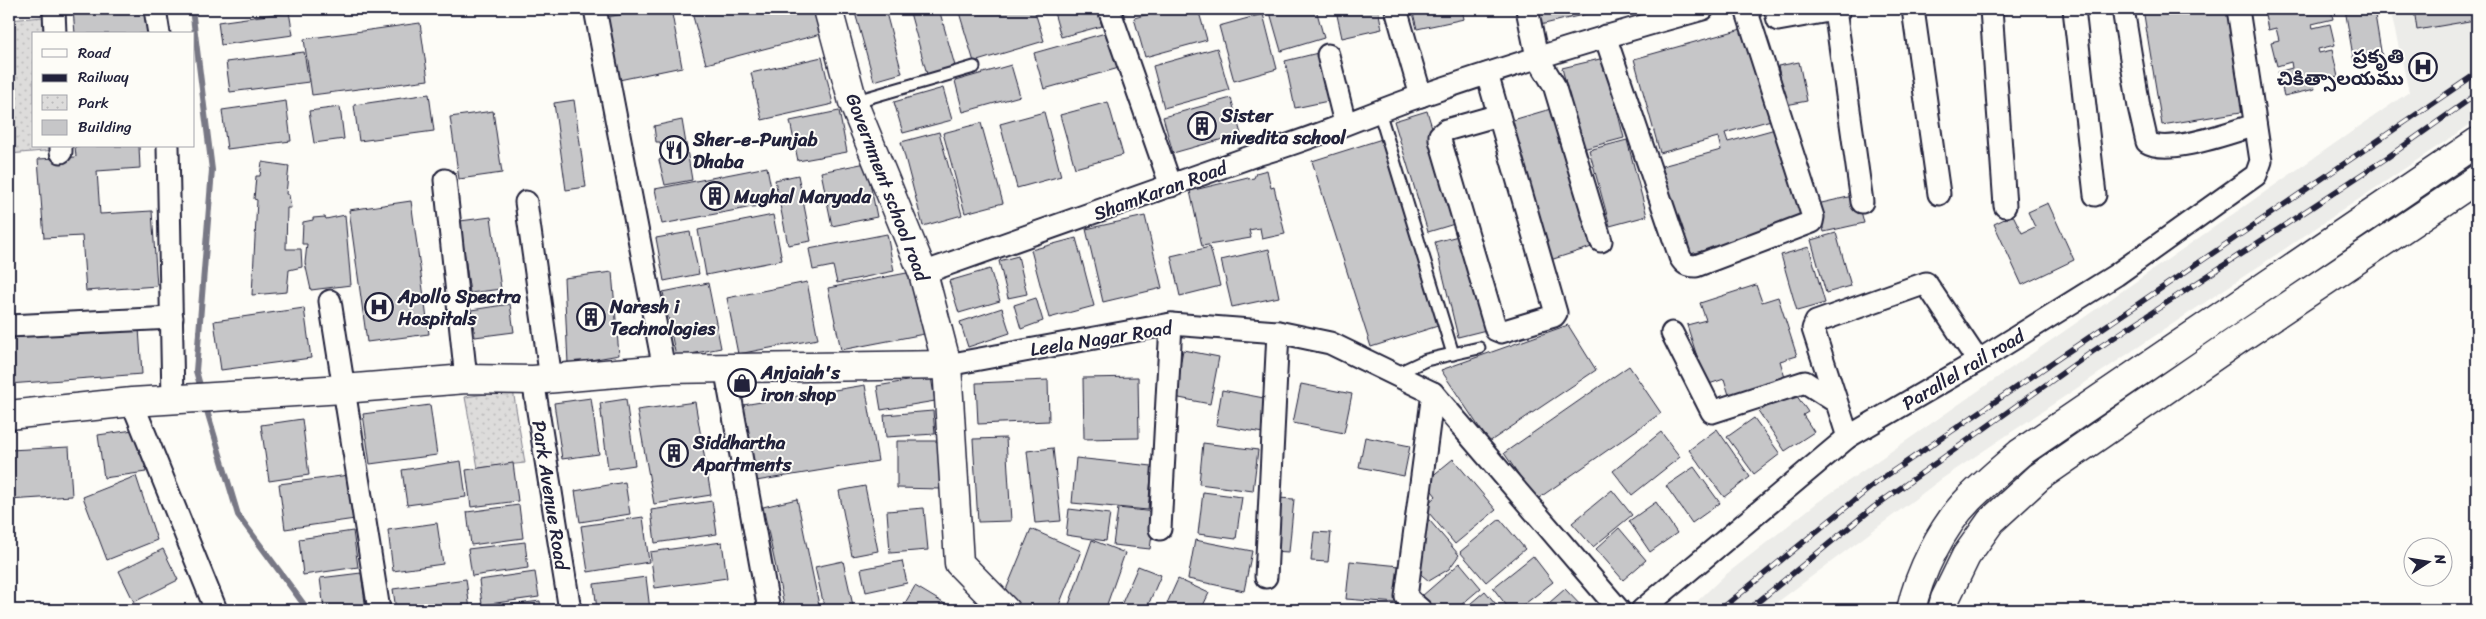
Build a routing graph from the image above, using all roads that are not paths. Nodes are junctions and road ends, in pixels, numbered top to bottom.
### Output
1 (155, 9) edge
2 (595, 9) edge
3 (828, 9) edge
4 (1109, 9) edge
5 (1396, 9) edge
6 (1527, 9) edge
7 (1703, 9) edge
8 (1746, 9) edge
9 (1775, 9) edge
10 (1838, 9) edge
11 (1913, 9) edge
12 (1990, 9) edge
13 (2074, 9) edge
14 (2123, 9) edge
15 (2238, 9) edge
16 (54, 10) dead end
17 (55, 32) edge
18 (159, 32) edge
19 (1605, 36) junction
20 (1328, 55) dead end
21 (1537, 57) junction
22 (974, 67) dead end
23 (1487, 74) junction
24 (1421, 96) junction
25 (853, 102) junction
26 (1379, 111) junction
27 (1499, 115) junction
28 (1346, 123) junction
29 (2255, 125) junction
30 (2477, 142) edge
31 (168, 148) edge
32 (2477, 179) edge
33 (445, 180) dead end
34 (1171, 186) junction
35 (1939, 194) dead end
36 (2096, 195) dead end
37 (526, 202) dead end
38 (1862, 202) dead end
39 (2005, 206) dead end
40 (1601, 241) dead end
41 (924, 273) junction
42 (330, 301) dead end
43 (172, 318) junction
44 (1172, 324) junction
45 (9, 326) edge
46 (1278, 332) junction
47 (1672, 333) dead end
48 (1479, 348) dead end
49 (1452, 354) junction
50 (1978, 361) junction
51 (947, 365) junction
52 (725, 367) junction
53 (664, 369) junction
54 (1396, 374) junction
55 (466, 379) junction
56 (542, 379) junction
57 (342, 389) junction
58 (1433, 392) junction
59 (173, 393) junction
60 (9, 401) edge
61 (132, 402) junction
62 (1836, 402) junction
63 (9, 415) edge
64 (1848, 437) junction
65 (1160, 529) dead end
66 (1266, 577) dead end
67 (216, 610) edge
68 (379, 610) edge
69 (570, 610) edge
70 (769, 610) edge
71 (1005, 610) edge
72 (1421, 610) edge
73 (1619, 610) edge
74 (1642, 610) edge
75 (1911, 610) edge
76 (1942, 610) edge

1 - 18 street
2 - 53 street
3 - 25 street, Government school road
4 - 34 street
5 - 24 street
6 - 21 street
7 - 19 street, ShamKaran Road
8 - 19 street
9 - 10 street
10 - 38 street
11 - 35 street
12 - 39 street
13 - 36 street
14 - 29 street
15 - 29 street, Parallel rail road
16 - 17 street
19 - 21 street, ShamKaran Road
20 - 28 street
21 - 23 street, ShamKaran Road
21 - 40 street
22 - 25 lane
23 - 24 street, ShamKaran Road
23 - 27 street
24 - 26 street, ShamKaran Road
25 - 41 street, Government school road
26 - 28 street, ShamKaran Road
26 - 49 lane
27 - 27 street
28 - 34 street, ShamKaran Road
29 - 50 street, Parallel rail road
30 - 75 street
31 - 43 street
32 - 76 street
33 - 55 street
34 - 41 street, ShamKaran Road
37 - 56 street, Park Avenue Road
41 - 51 street, Government school road
42 - 57 street
43 - 45 street
43 - 59 street
44 - 46 street, Leela Nagar Road
44 - 51 street, Leela Nagar Road
44 - 65 street
46 - 54 street, Leela Nagar Road
46 - 66 street
47 - 62 street
48 - 49 lane
49 - 54 lane
50 - 62 street
50 - 64 street, Parallel rail road
51 - 52 street
51 - 71 street
52 - 53 street
52 - 70 street
53 - 56 street
54 - 58 street, Leela Nagar Road
55 - 56 street
55 - 57 street
56 - 69 street, Park Avenue Road
57 - 59 street
57 - 68 street
58 - 72 street
58 - 73 street
59 - 60 street
59 - 61 street
61 - 63 street
61 - 67 street
62 - 64 street
64 - 74 street, Parallel rail road

